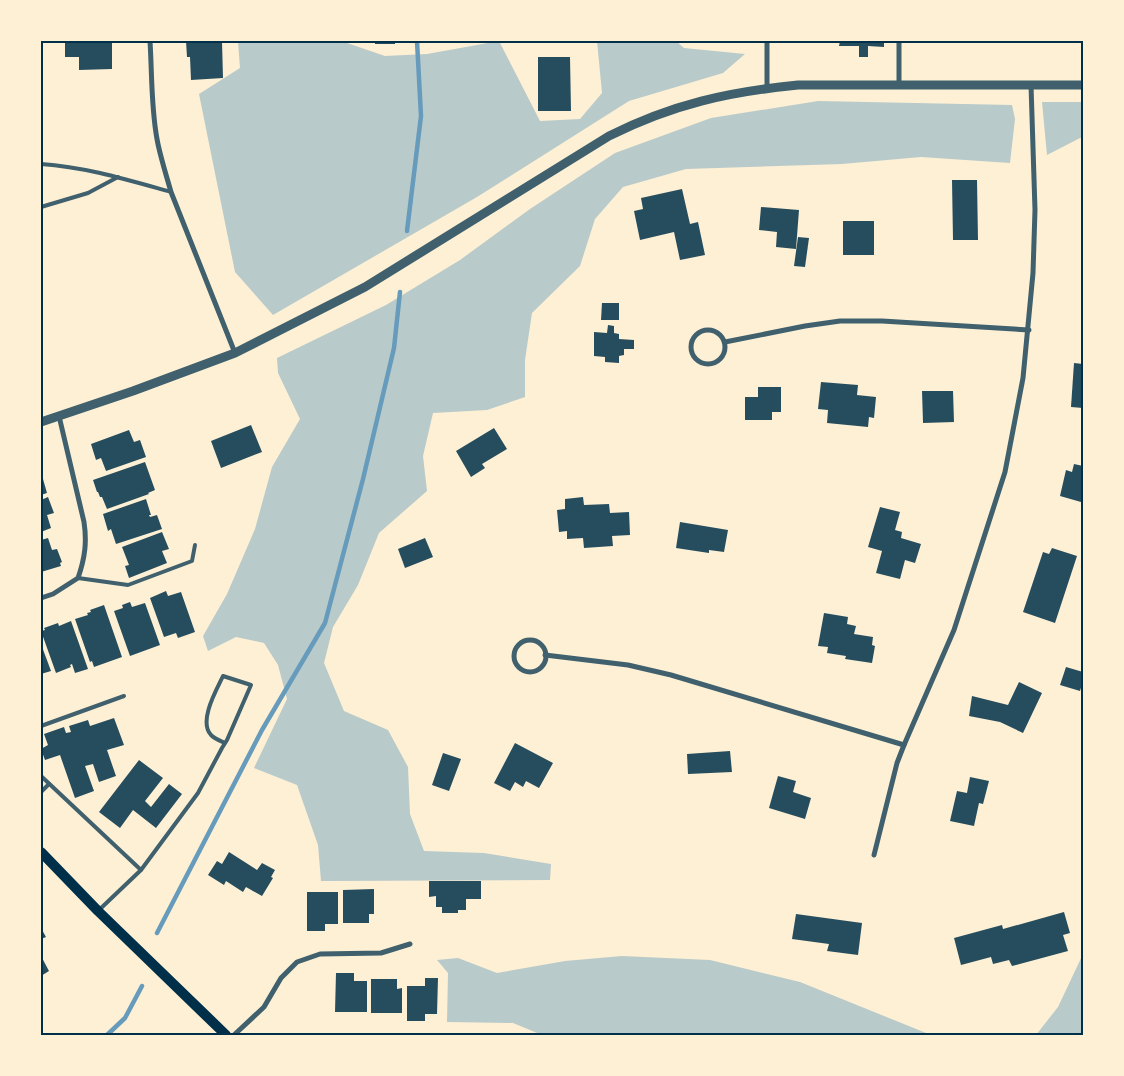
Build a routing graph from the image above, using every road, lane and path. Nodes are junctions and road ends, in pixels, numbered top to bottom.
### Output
1 (150, 41) edge
2 (767, 41) edge
3 (899, 41) edge
4 (899, 85) junction
5 (1031, 85) junction
6 (1083, 85) edge
7 (767, 88) junction
8 (41, 164) edge
9 (118, 177) junction
10 (171, 192) junction
11 (41, 207) edge
12 (1029, 330) junction
13 (724, 342) junction
14 (235, 353) junction
15 (59, 416) junction
16 (41, 422) edge
17 (195, 545) dead end
18 (78, 578) junction
19 (41, 598) edge
20 (545, 655) junction
21 (124, 696) dead end
22 (41, 726) edge
23 (225, 743) junction
24 (904, 745) junction
25 (41, 776) edge
26 (48, 785) junction
27 (41, 792) edge
28 (41, 852) edge
29 (874, 855) dead end
30 (140, 870) junction
31 (98, 911) junction
32 (410, 944) dead end
33 (226, 1035) edge
34 (234, 1035) edge

1 - 10 street
2 - 7 street
3 - 4 street
4 - 5 street
4 - 7 street
5 - 6 street
5 - 12 street
7 - 14 street
8 - 9 lane
9 - 10 lane
9 - 11 lane
10 - 14 street
12 - 13 street
12 - 24 street
13 - 13 street
14 - 15 street
15 - 16 street
15 - 18 street
17 - 18 lane
18 - 19 street
20 - 20 street
20 - 24 street
21 - 22 lane
23 - 23 lane
23 - 30 lane
24 - 29 street
25 - 26 lane
26 - 27 lane
26 - 30 lane
28 - 31 main road
30 - 31 lane
31 - 33 main road
32 - 34 street

